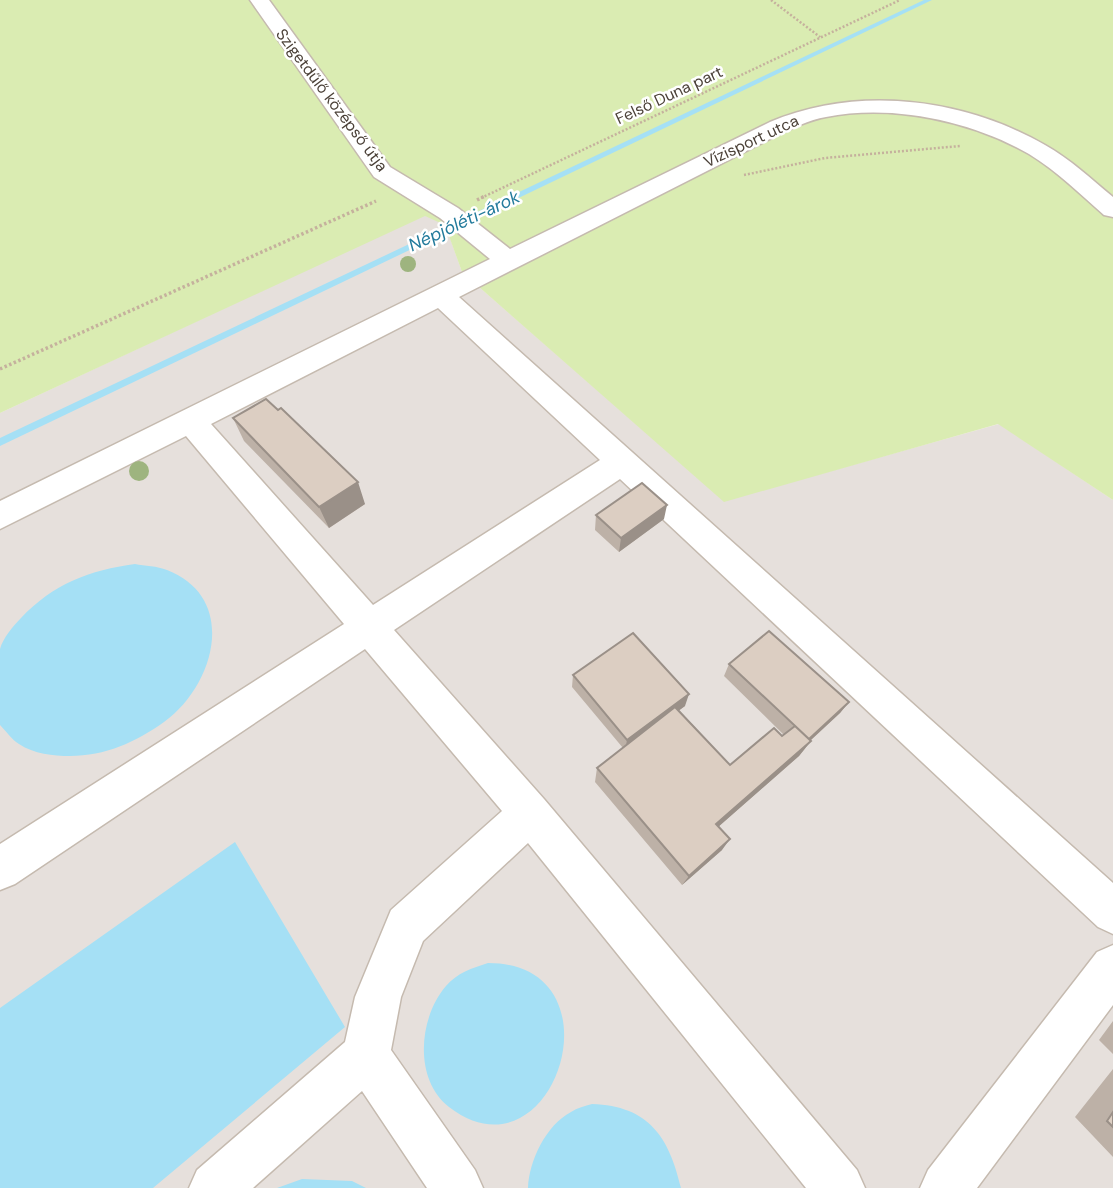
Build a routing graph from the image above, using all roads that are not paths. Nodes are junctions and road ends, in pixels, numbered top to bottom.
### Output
1 (259, 0) edge
2 (1113, 210) edge
3 (508, 261) junction
4 (439, 294) junction
5 (190, 420) junction
6 (621, 461) junction
7 (0, 516) edge
8 (370, 625) junction
9 (530, 813) junction
10 (0, 869) edge
11 (1113, 912) edge
12 (1113, 968) edge
13 (366, 1055) junction
14 (215, 1188) edge
15 (457, 1188) edge
16 (839, 1188) edge
17 (946, 1188) edge

1 - 3 lane, Szigetdűlő középső útja
2 - 3 lane, Vízisport utca
3 - 4 lane, Vízisport utca
4 - 5 lane, Vízisport utca
4 - 6 lane
5 - 7 lane, Vízisport utca
5 - 8 lane
6 - 8 lane
6 - 11 lane
8 - 9 lane
8 - 10 lane
9 - 13 lane
9 - 16 lane
12 - 17 lane
13 - 14 lane
13 - 15 lane

